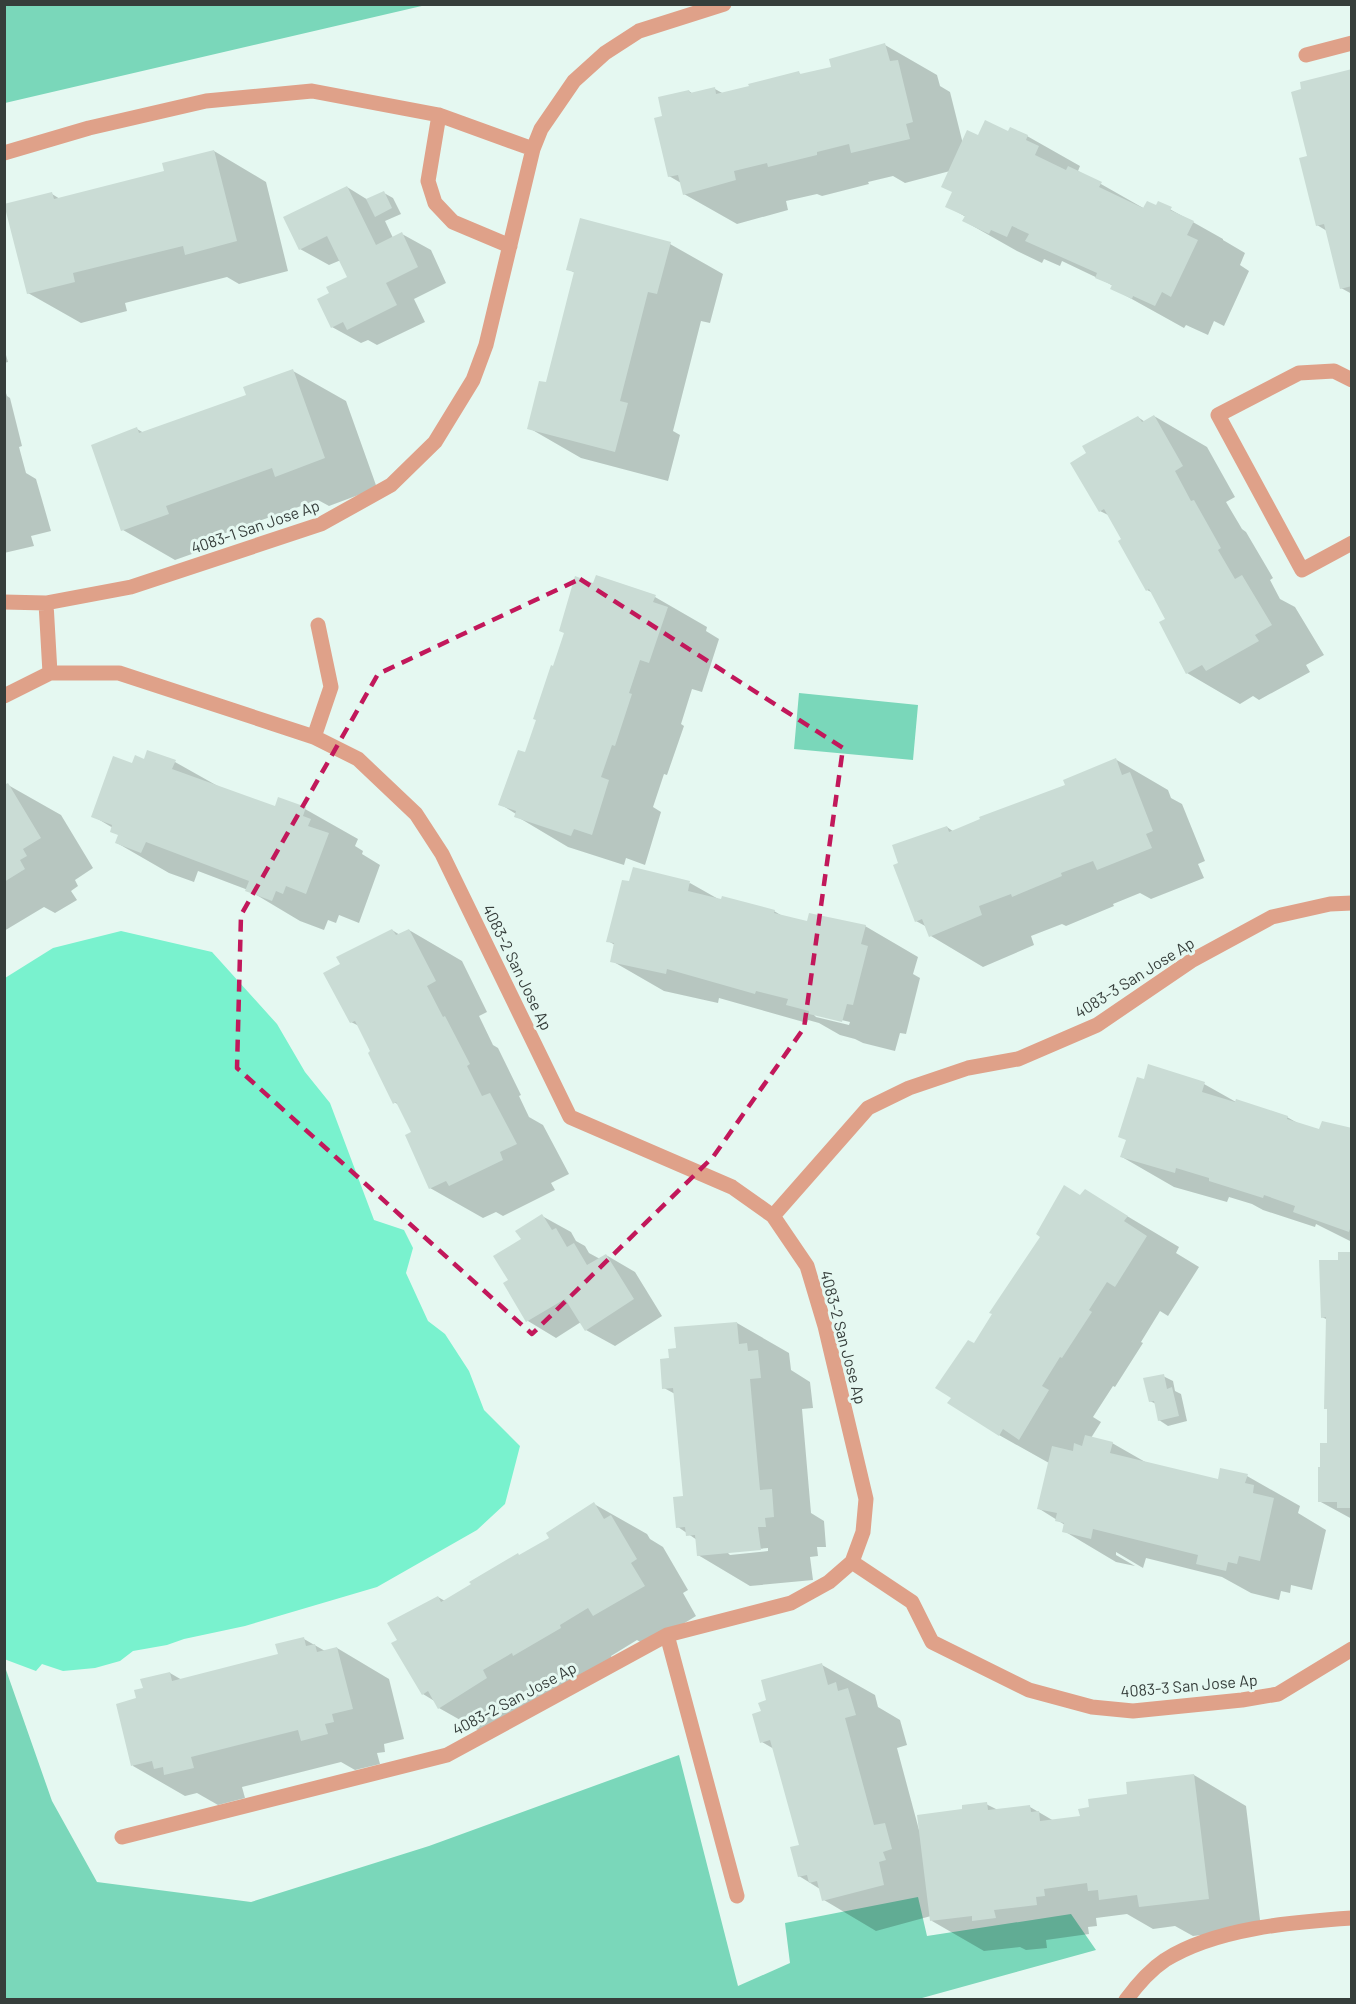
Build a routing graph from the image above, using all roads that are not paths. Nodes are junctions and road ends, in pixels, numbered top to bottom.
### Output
1 (724, 4) edge
2 (1352, 43) edge
3 (1306, 55) dead end
4 (439, 115) junction
5 (533, 149) junction
6 (4, 153) edge
7 (510, 246) junction
8 (1352, 380) edge
9 (1352, 543) edge
10 (4, 602) edge
11 (46, 603) junction
12 (318, 625) dead end
13 (50, 673) junction
14 (4, 696) edge
15 (314, 737) junction
16 (1352, 903) edge
17 (773, 1216) junction
18 (852, 1562) junction
19 (667, 1635) junction
20 (1352, 1649) edge
21 (122, 1837) dead end
22 (737, 1896) dead end
23 (1352, 1918) edge
24 (1126, 2000) edge

1 - 5 street, 4083-1 San Jose Ap
2 - 3 street
4 - 5 street
4 - 6 street
4 - 7 street
5 - 7 street, 4083-1 San Jose Ap
7 - 11 street, 4083-1 San Jose Ap
8 - 9 street
10 - 11 street, 4083-1 San Jose Ap
11 - 13 street
12 - 15 street
13 - 14 street, 4083-2 San Jose Ap
13 - 15 street, 4083-2 San Jose Ap
15 - 17 street, 4083-2 San Jose Ap
16 - 17 street, 4083-3 San Jose Ap
17 - 18 street, 4083-2 San Jose Ap
18 - 19 street, 4083-2 San Jose Ap
18 - 20 street, 4083-3 San Jose Ap
19 - 21 street, 4083-2 San Jose Ap
19 - 22 street
23 - 24 street

